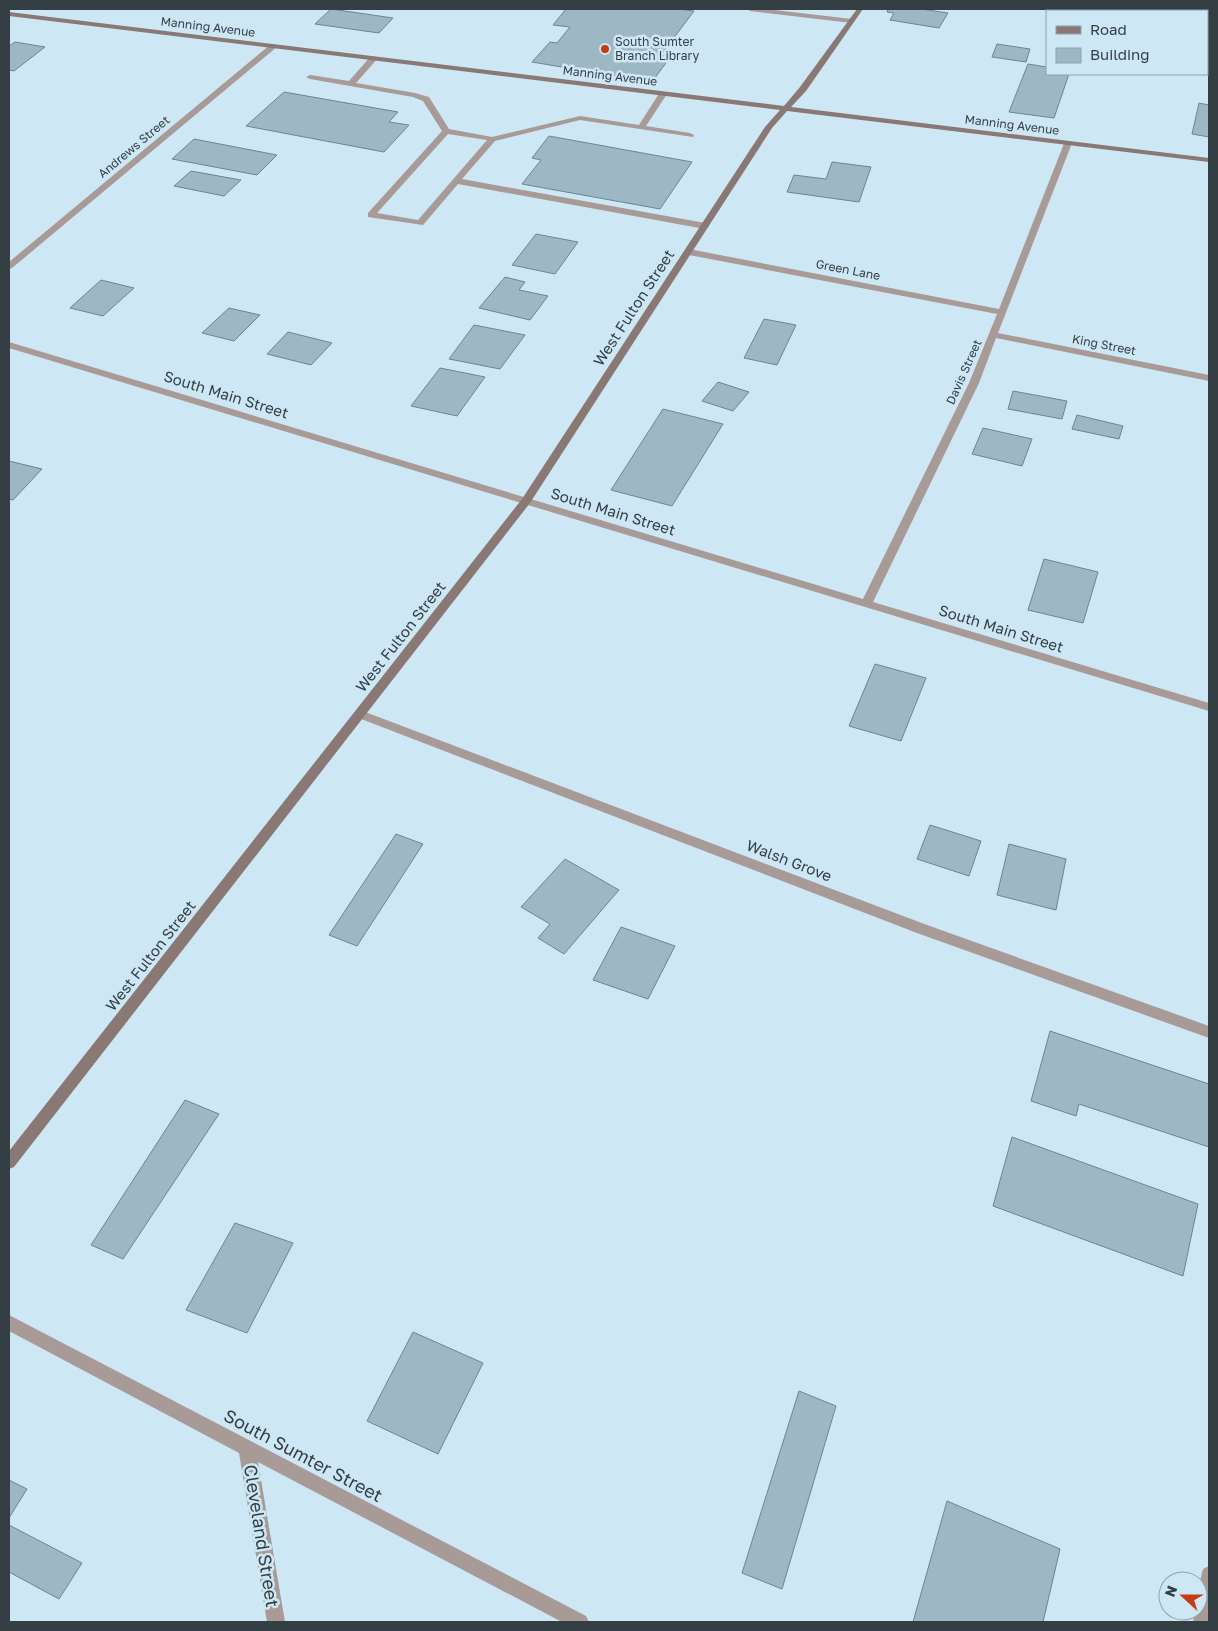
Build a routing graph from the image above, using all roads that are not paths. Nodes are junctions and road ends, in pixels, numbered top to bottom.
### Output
1 (750, 9) edge
2 (860, 9) edge
3 (9, 14) edge
4 (852, 20) junction
5 (274, 46) junction
6 (374, 58) junction
7 (310, 78) dead end
8 (351, 84) junction
9 (663, 94) junction
10 (785, 108) junction
11 (641, 127) junction
12 (446, 131) junction
13 (690, 135) dead end
14 (492, 138) junction
15 (1068, 143) junction
16 (1209, 160) edge
17 (457, 181) junction
18 (705, 226) junction
19 (689, 252) junction
20 (9, 266) edge
21 (1002, 312) junction
22 (993, 336) junction
23 (9, 345) edge
24 (1209, 378) edge
25 (526, 501) junction
26 (866, 604) junction
27 (1209, 707) edge
28 (360, 714) junction
29 (1209, 1032) edge
30 (9, 1162) edge
31 (9, 1323) edge
32 (247, 1449) junction
33 (1209, 1575) edge
34 (276, 1622) edge
35 (580, 1622) edge
36 (1202, 1622) edge

1 - 4 street
2 - 4 street, West Fulton Street
3 - 5 street, Manning Avenue
4 - 10 street, West Fulton Street
5 - 6 street, Manning Avenue
5 - 20 street, Andrews Street
6 - 8 street
6 - 9 street, Manning Avenue
7 - 8 street
8 - 12 street
9 - 10 street, Manning Avenue
9 - 11 street
10 - 15 street, Manning Avenue
10 - 18 street, West Fulton Street
11 - 13 street
11 - 14 street
12 - 14 street
12 - 17 street
14 - 17 street
15 - 16 street, Manning Avenue
15 - 21 street, Davis Street
17 - 18 street
18 - 19 street, West Fulton Street
19 - 21 street, Green Lane
19 - 25 street, West Fulton Street
21 - 22 street, Davis Street
22 - 24 street, King Street
22 - 26 street, Davis Street
23 - 25 street, South Main Street
25 - 26 street, South Main Street
25 - 28 street, West Fulton Street
26 - 27 street, South Main Street
28 - 29 street, Walsh Grove
28 - 30 street, West Fulton Street
31 - 32 street, South Sumter Street
32 - 34 street, Cleveland Street
32 - 35 street, South Sumter Street
33 - 36 street

